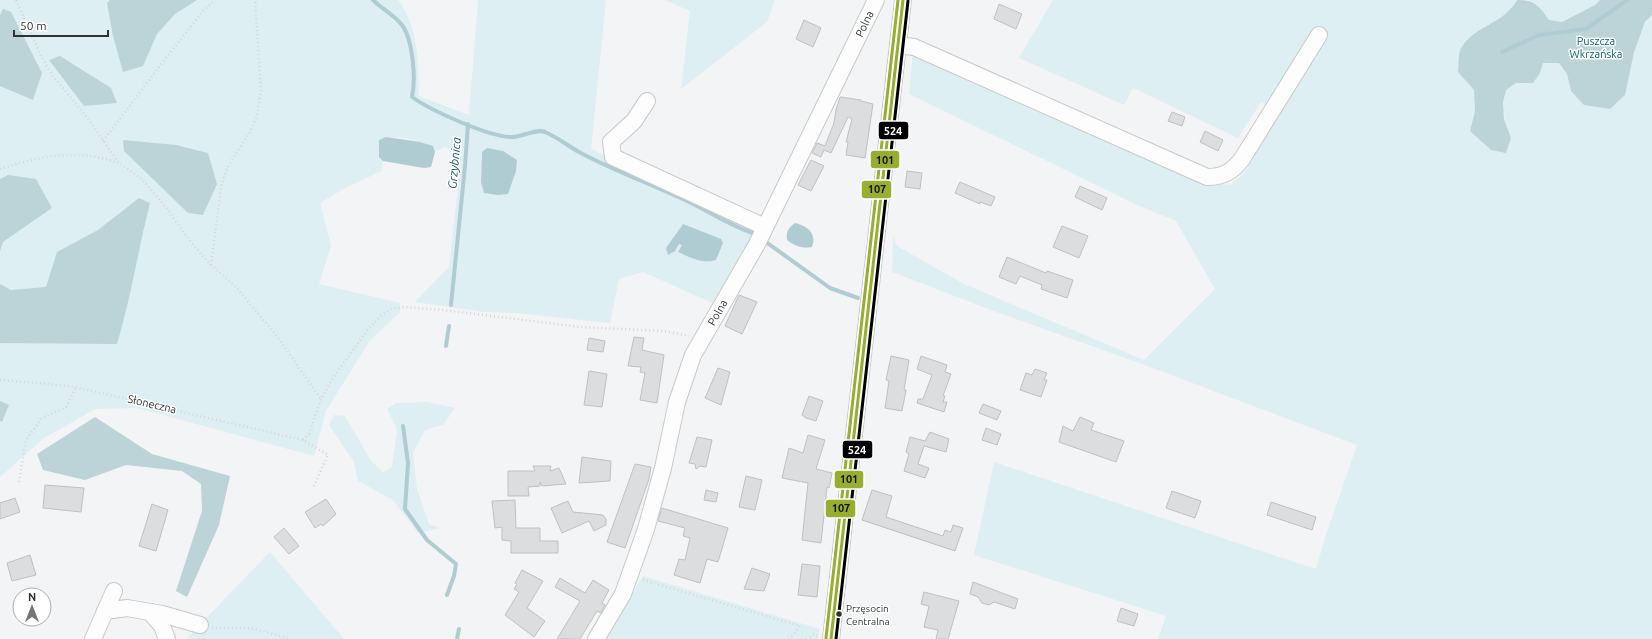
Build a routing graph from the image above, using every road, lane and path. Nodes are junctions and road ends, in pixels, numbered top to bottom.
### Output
1 (16, 0) edge
2 (215, 0) edge
3 (255, 0) edge
4 (876, 0) edge
5 (903, 0) edge
6 (1319, 35) dead end
7 (898, 45) junction
8 (647, 101) dead end
9 (103, 141) junction
10 (119, 163) junction
11 (0, 169) edge
12 (765, 227) junction
13 (211, 265) junction
14 (700, 341) junction
15 (0, 380) edge
16 (76, 387) junction
17 (321, 399) junction
18 (303, 440) junction
19 (19, 482) dead end
20 (313, 488) dead end
21 (630, 575) junction
22 (114, 591) dead end
23 (105, 611) junction
24 (150, 612) junction
25 (200, 625) joint
26 (825, 637) edge
27 (92, 639) edge
28 (167, 639) edge
29 (291, 639) edge
30 (596, 639) edge
31 (788, 639) edge
32 (806, 639) edge

1 - 9 path
2 - 9 path
3 - 13 path
4 - 12 street, Polna
5 - 7 street
6 - 7 street
7 - 26 street
8 - 12 street
9 - 10 path
10 - 11 path
10 - 13 path
12 - 14 street, Polna
13 - 17 path
14 - 17 path
14 - 21 street, Polna
15 - 16 path, Słoneczna
16 - 18 path, Słoneczna
16 - 19 path
17 - 18 path
18 - 20 path, Słoneczna
21 - 30 street, Polna
21 - 31 path
22 - 23 street
23 - 24 street
23 - 27 street
24 - 25 street
24 - 28 street
25 - 29 path
26 - 32 path

